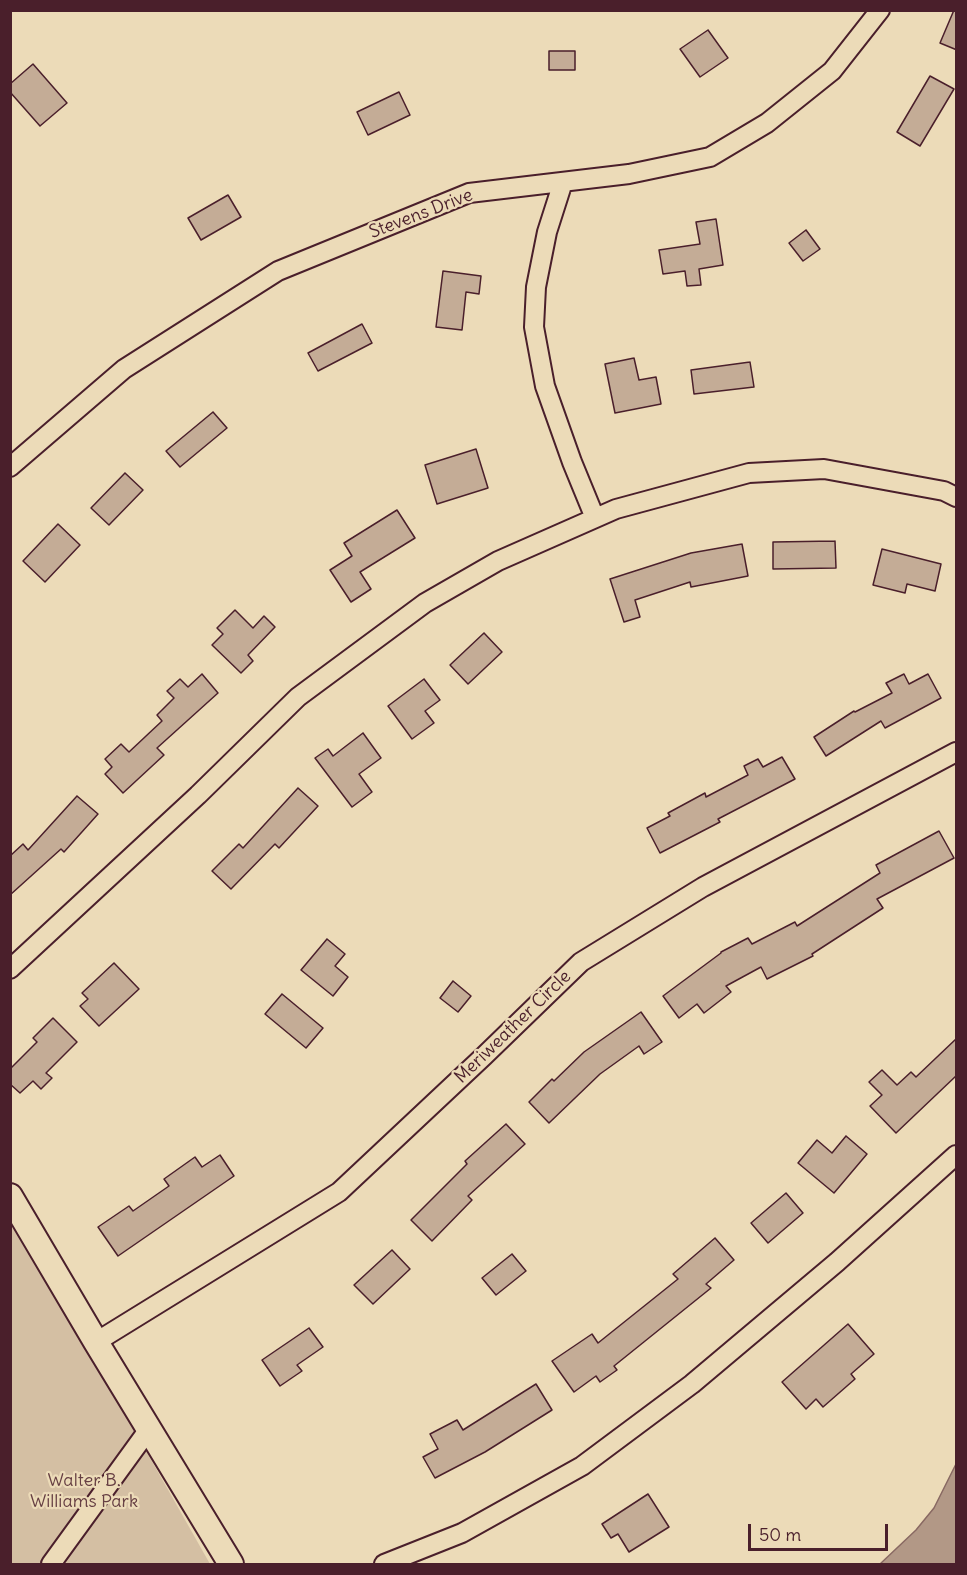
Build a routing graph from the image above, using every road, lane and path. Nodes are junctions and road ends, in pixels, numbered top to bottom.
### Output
1 (880, 10) edge
2 (563, 182) junction
3 (10, 467) edge
4 (957, 497) edge
5 (595, 518) junction
6 (957, 752) edge
7 (10, 969) edge
8 (957, 1155) edge
9 (10, 1196) edge
10 (96, 1342) junction
11 (149, 1430) junction
12 (51, 1564) edge
13 (231, 1564) edge
14 (384, 1564) edge

1 - 2 street, Stevens Drive
2 - 3 street, Stevens Drive
2 - 5 street
4 - 5 street
5 - 7 street
6 - 10 street, Meriweather Circle
8 - 14 street
9 - 10 main road
10 - 11 main road
11 - 12 street
11 - 13 main road

